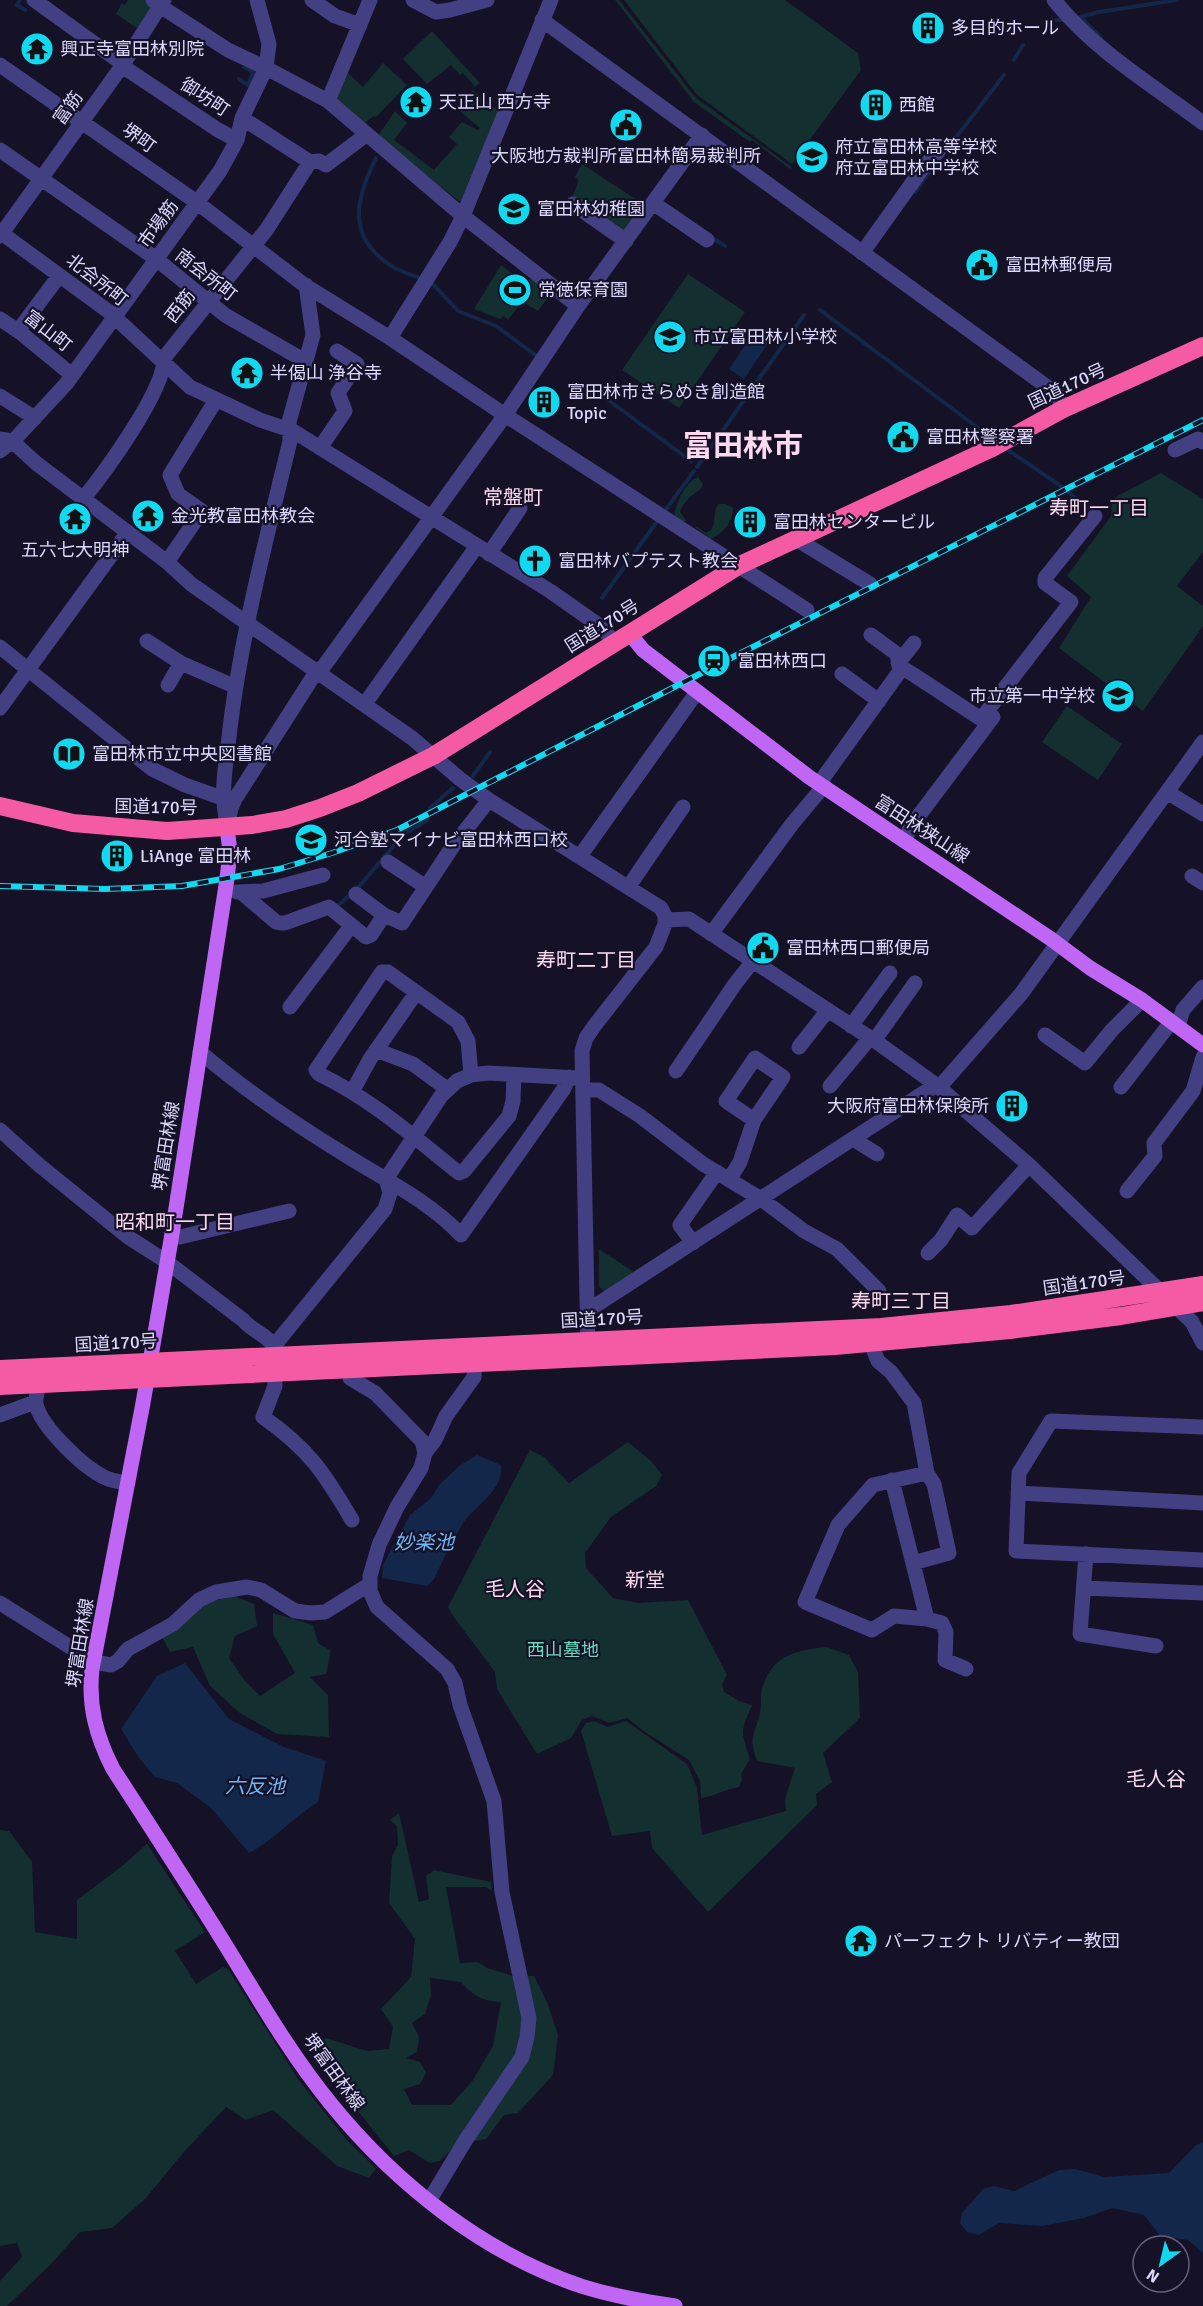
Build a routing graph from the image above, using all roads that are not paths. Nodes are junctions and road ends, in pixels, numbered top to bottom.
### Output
1 (34, 0) edge
2 (256, 0) edge
3 (312, 0) edge
4 (370, 0) edge
5 (413, 0) edge
6 (487, 0) edge
7 (551, 0) edge
8 (1054, 0) edge
9 (159, 2) edge
10 (542, 20) junction
11 (360, 25) junction
12 (0, 65) edge
13 (122, 65) junction
14 (266, 68) junction
15 (328, 101) junction
16 (242, 118) junction
17 (82, 122) junction
18 (1203, 123) edge
19 (366, 134) junction
20 (702, 135) junction
21 (237, 140) junction
22 (0, 150) edge
23 (938, 152) dead end
24 (310, 162) junction
25 (41, 178) junction
26 (197, 203) junction
27 (653, 203) junction
28 (573, 204) dead end
29 (463, 216) junction
30 (1, 234) edge
31 (707, 240) dead end
32 (626, 241) junction
33 (254, 244) junction
34 (862, 253) junction
35 (156, 259) junction
36 (59, 276) junction
37 (306, 285) junction
38 (208, 301) junction
39 (578, 306) junction
40 (114, 317) junction
41 (0, 319) edge
42 (18, 331) junction
43 (390, 338) junction
44 (1203, 346) edge
45 (337, 351) dead end
46 (305, 361) junction
47 (165, 365) junction
48 (72, 375) junction
49 (0, 396) edge
50 (216, 400) junction
51 (1063, 409) junction
52 (505, 415) junction
53 (35, 418) junction
54 (288, 429) junction
55 (1203, 442) edge
56 (4, 444) edge
57 (320, 448) junction
58 (1175, 450) dead end
59 (83, 499) junction
60 (520, 508) dead end
61 (1095, 516) dead end
62 (430, 517) junction
63 (128, 532) junction
64 (796, 539) junction
65 (483, 550) junction
66 (167, 562) junction
67 (738, 566) junction
68 (870, 584) dead end
69 (807, 610) dead end
70 (247, 623) junction
71 (871, 635) dead end
72 (623, 639) junction
73 (147, 641) dead end
74 (914, 643) dead end
75 (0, 647) edge
76 (181, 663) junction
77 (899, 667) junction
78 (28, 670) junction
79 (317, 671) junction
80 (842, 674) dead end
81 (168, 685) dead end
82 (236, 687) junction
83 (697, 692) junction
84 (879, 701) junction
85 (364, 705) junction
86 (0, 708) edge
87 (993, 717) dead end
88 (1203, 742) edge
89 (433, 756) junction
90 (823, 787) junction
91 (1167, 792) junction
92 (222, 798) junction
93 (489, 800) junction
94 (0, 806) edge
95 (683, 807) dead end
96 (1203, 814) edge
97 (227, 828) junction
98 (904, 841) junction
99 (580, 856) junction
100 (388, 862) dead end
101 (323, 875) dead end
102 (629, 886) junction
103 (426, 887) junction
104 (225, 890) junction
105 (242, 893) junction
106 (356, 894) dead end
107 (384, 915) junction
108 (665, 920) junction
109 (351, 926) junction
110 (711, 934) junction
111 (1057, 944) junction
112 (753, 961) junction
113 (890, 973) dead end
114 (915, 983) dead end
115 (1203, 987) edge
116 (416, 993) junction
117 (1142, 1000) junction
118 (290, 1007) dead end
119 (828, 1010) junction
120 (1175, 1024) junction
121 (852, 1026) junction
122 (1045, 1035) dead end
123 (872, 1040) junction
124 (1203, 1045) edge
125 (799, 1047) dead end
126 (376, 1050) junction
127 (200, 1052) junction
128 (1203, 1057) edge
129 (676, 1071) dead end
130 (471, 1075) junction
131 (514, 1075) junction
132 (578, 1082) junction
133 (830, 1086) dead end
134 (937, 1086) junction
135 (1121, 1087) dead end
136 (447, 1089) junction
137 (352, 1092) junction
138 (754, 1120) dead end
139 (0, 1130) edge
140 (414, 1137) junction
141 (853, 1139) junction
142 (877, 1154) dead end
143 (1029, 1165) junction
144 (723, 1176) junction
145 (386, 1179) junction
146 (1127, 1191) dead end
147 (761, 1199) junction
148 (289, 1211) dead end
149 (172, 1234) junction
150 (693, 1243) junction
151 (928, 1253) dead end
152 (167, 1262) junction
153 (1203, 1285) edge
154 (879, 1291) dead end
155 (1161, 1292) junction
156 (1203, 1302) edge
157 (1176, 1306) junction
158 (587, 1311) junction
159 (873, 1335) junction
160 (1203, 1343) edge
161 (588, 1349) junction
162 (273, 1359) junction
163 (349, 1361) junction
164 (475, 1362) junction
165 (0, 1369) edge
166 (149, 1371) junction
167 (0, 1386) edge
168 (37, 1394) junction
169 (0, 1416) edge
170 (1203, 1427) edge
171 (425, 1453) junction
172 (927, 1473) junction
173 (892, 1480) junction
174 (128, 1483) junction
175 (1018, 1493) junction
176 (1203, 1503) edge
177 (352, 1520) dead end
178 (1086, 1554) junction
179 (1203, 1560) edge
180 (913, 1563) junction
181 (370, 1584) junction
182 (1084, 1588) junction
183 (1203, 1593) edge
184 (0, 1603) edge
185 (927, 1619) junction
186 (1156, 1646) dead end
187 (94, 1662) junction
188 (966, 1669) dead end
189 (429, 2201) junction
190 (675, 2306) edge

1 - 13 street, 御坊町
2 - 14 street, 市場筋
3 - 11 street
4 - 11 street
5 - 6 street
7 - 10 street
8 - 18 street
9 - 13 street, 富筋
9 - 14 street
10 - 20 street
10 - 29 street
11 - 15 street
12 - 17 street, 堺町
13 - 17 street, 富筋
13 - 21 street, 御坊町
14 - 15 street
14 - 16 street, 市場筋
15 - 19 street
16 - 21 street, 市場筋
16 - 24 street
17 - 25 street, 富筋
17 - 26 street, 堺町
19 - 24 street
19 - 29 street
20 - 27 street
20 - 34 street
21 - 26 street, 市場筋
22 - 25 street, 南会所町
23 - 34 street
24 - 33 street, 西筋
25 - 30 street, 富筋
25 - 35 street, 南会所町
26 - 33 street, 堺町
26 - 35 street, 市場筋
27 - 31 street
27 - 32 street
28 - 32 street
29 - 39 street
29 - 43 street
30 - 36 street, 北会所町
32 - 39 street
33 - 37 street, 堺町
33 - 38 street, 西筋
34 - 51 street
35 - 38 street, 南会所町
35 - 40 street, 市場筋
36 - 40 street, 北会所町
36 - 42 street
37 - 43 street, 堺町
37 - 46 street
38 - 46 street, 南会所町
38 - 47 street, 西筋
39 - 52 street
40 - 47 street, 北会所町
40 - 48 street, 市場筋
41 - 42 street, 富山町
42 - 48 street, 富山町
43 - 52 street, 堺町
44 - 51 highway, 国道170号
45 - 57 street
46 - 54 street
47 - 50 street, 北会所町
47 - 59 street, 西筋
48 - 53 street, 市場筋
49 - 53 street
50 - 54 street, 北会所町
50 - 66 street
51 - 64 highway, 国道170号
52 - 62 street
52 - 67 street, 堺町
53 - 56 street, 市場筋
54 - 57 street, 北会所町
54 - 70 street
55 - 58 street
56 - 59 street
57 - 62 street, 北会所町
59 - 63 street
60 - 65 street
61 - 77 street
62 - 65 street, 北会所町
62 - 79 street
63 - 66 street
63 - 78 street
64 - 67 highway, 国道170号
64 - 68 street
65 - 72 street, 北会所町
65 - 85 street
66 - 70 street
67 - 69 street, 堺町
67 - 72 highway, 国道170号
70 - 79 street
70 - 82 street
71 - 77 street
72 - 83 main road, 富田林狭山線
72 - 89 highway, 国道170号
73 - 76 street
74 - 77 street
75 - 78 street
76 - 81 street
76 - 82 street
77 - 84 street
78 - 86 street
78 - 92 street
79 - 85 street
79 - 97 street
80 - 84 street
82 - 92 street
83 - 90 main road, 富田林狭山線
83 - 99 street
84 - 90 street
85 - 89 street
87 - 98 street
88 - 91 street
89 - 93 street
89 - 97 highway, 国道170号
90 - 98 main road, 富田林狭山線
90 - 110 street
91 - 96 street
91 - 111 street
92 - 97 street
93 - 99 street
93 - 103 street
94 - 97 highway, 国道170号
95 - 102 street
97 - 104 main road, 堺富田林線
98 - 111 main road, 富田林狭山線
99 - 102 street
100 - 103 street
101 - 105 street
102 - 108 street
103 - 107 street
104 - 105 street
104 - 127 main road, 堺富田林線
105 - 109 street
106 - 107 street
107 - 109 street
108 - 110 street
108 - 132 street
109 - 118 street
110 - 112 street
111 - 117 main road, 富田林狭山線
111 - 134 street
112 - 119 street
112 - 129 street
113 - 121 street
114 - 123 street
115 - 120 street
116 - 126 street
116 - 130 street
116 - 137 street
117 - 120 main road, 富田林狭山線
117 - 122 street
119 - 121 street
119 - 125 street
120 - 124 main road, 富田林狭山線
120 - 135 street
121 - 123 street
123 - 133 street
123 - 134 street
126 - 136 street
126 - 137 street
127 - 145 street
127 - 149 main road, 堺富田林線
128 - 146 street
130 - 131 street
130 - 136 street
131 - 132 street
131 - 140 street
132 - 144 street
132 - 145 street
132 - 158 street
134 - 141 street
134 - 143 street
136 - 140 street
137 - 140 street
138 - 144 street
139 - 152 street
140 - 145 street
141 - 142 street
141 - 147 street
143 - 151 street
143 - 155 street
144 - 147 street
144 - 150 street
145 - 162 street
147 - 150 street
147 - 154 street
148 - 149 street
149 - 152 main road, 堺富田林線
150 - 158 street
152 - 162 street
152 - 166 main road, 堺富田林線
153 - 155 highway, 国道170号
155 - 157 street
155 - 159 highway, 国道170号
156 - 157 highway, 国道170号
157 - 159 highway, 国道170号
157 - 160 street
158 - 161 street
159 - 161 highway, 国道170号
159 - 172 street
161 - 163 highway, 国道170号
161 - 164 highway, 国道170号
162 - 163 highway, 国道170号
162 - 166 highway, 国道170号
162 - 177 street
163 - 164 highway, 国道170号
163 - 171 street
164 - 171 street
165 - 166 highway, 国道170号
166 - 168 highway, 国道170号
166 - 174 main road, 堺富田林線
167 - 168 highway, 国道170号
168 - 169 street
168 - 174 street
170 - 175 street
171 - 181 street
172 - 173 street
172 - 180 street
173 - 180 street
173 - 185 street
174 - 187 main road, 堺富田林線
175 - 176 street
175 - 178 street
178 - 179 street
178 - 182 street
180 - 185 street
181 - 187 street
181 - 189 street
182 - 183 street
182 - 186 street
184 - 187 street
185 - 188 street
187 - 189 main road, 堺富田林線
189 - 190 main road, 堺富田林線

